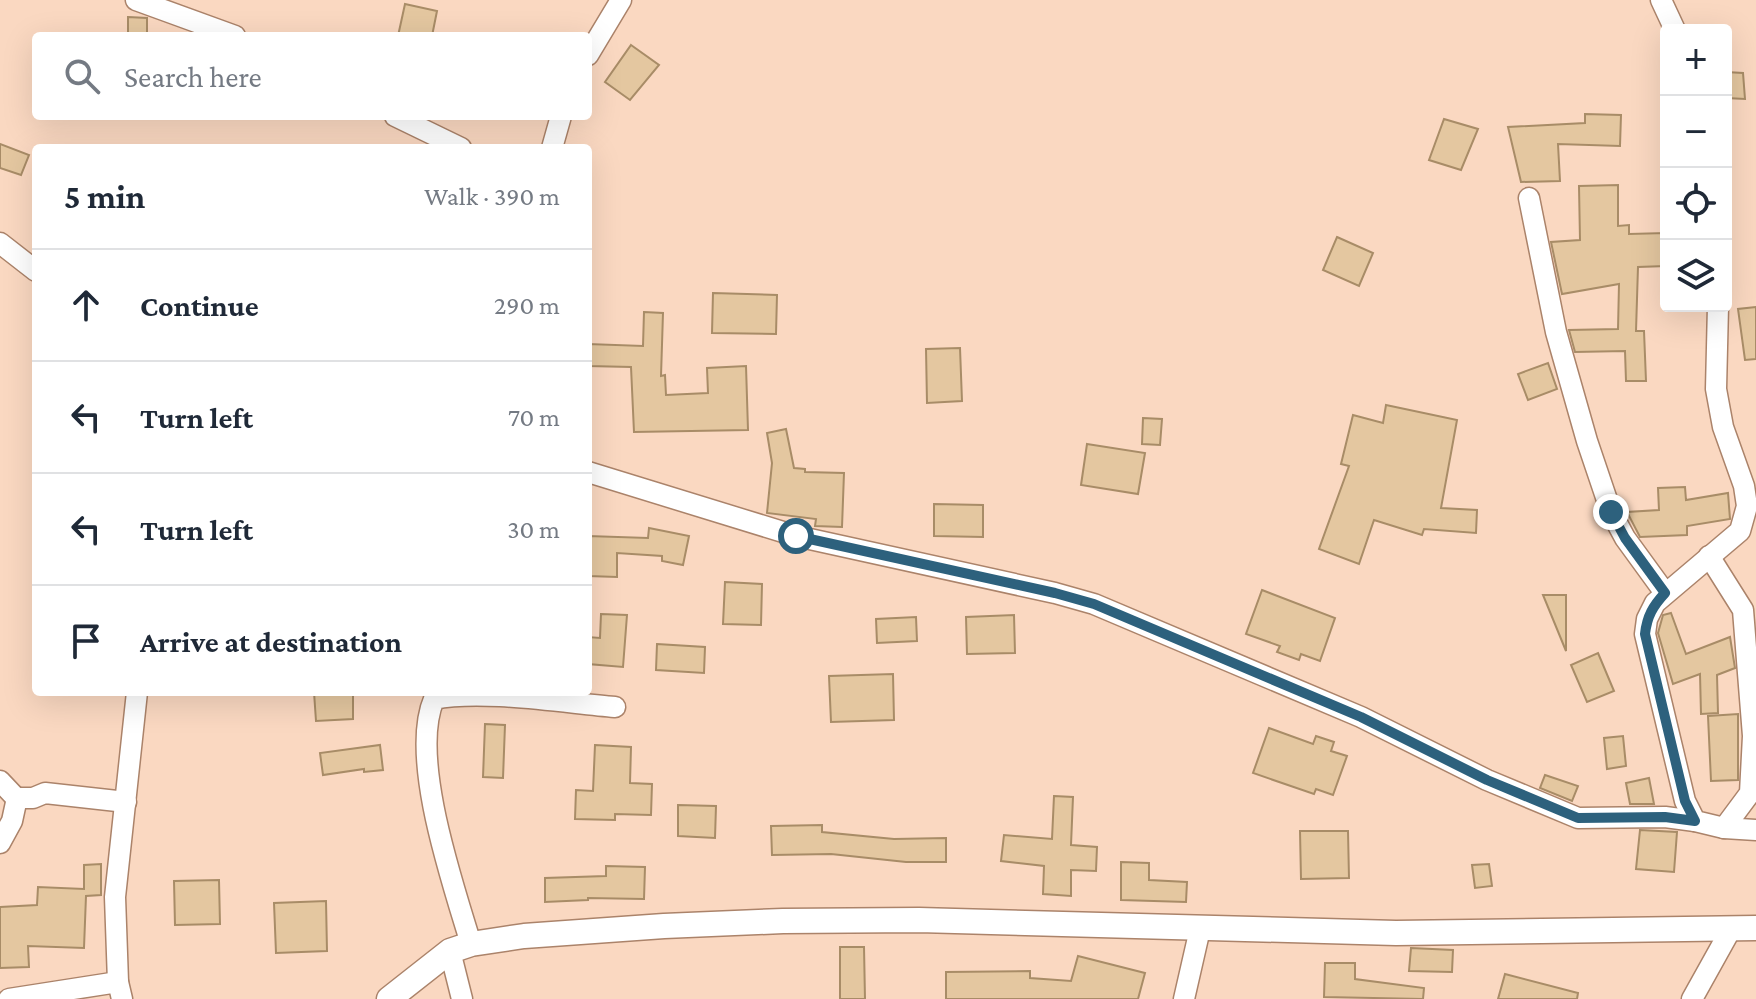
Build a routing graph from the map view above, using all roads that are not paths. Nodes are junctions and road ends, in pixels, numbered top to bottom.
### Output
1 (136, 0) edge
2 (621, 0) edge
3 (1661, 0) edge
4 (1672, 24) edge
5 (224, 32) edge
6 (592, 48) edge
7 (403, 120) edge
8 (560, 120) edge
9 (453, 144) edge
10 (553, 144) edge
11 (1529, 198) dead end
12 (0, 243) edge
13 (32, 268) edge
14 (1718, 312) edge
15 (592, 473) edge
16 (1752, 504) edge
17 (1709, 556) junction
18 (1665, 593) junction
19 (137, 696) edge
20 (615, 707) dead end
21 (0, 781) edge
22 (17, 799) junction
23 (126, 802) junction
24 (1695, 821) junction
25 (1724, 828) junction
26 (1756, 830) edge
27 (0, 843) edge
28 (1756, 928) edge
29 (1200, 929) junction
30 (1731, 929) junction
31 (461, 948) junction
32 (120, 991) edge
33 (9, 999) edge
34 (389, 999) edge
35 (462, 999) edge
36 (1184, 999) edge
37 (1692, 999) edge

1 - 5 street
2 - 6 street
3 - 4 street
7 - 9 street
8 - 10 street
11 - 18 street
12 - 13 street
14 - 16 street
15 - 24 street
16 - 17 street
17 - 18 street
17 - 25 street
18 - 24 street
19 - 23 street
20 - 31 street
21 - 22 street
22 - 23 street
22 - 27 street
23 - 32 street
24 - 25 street
25 - 26 street
28 - 30 street
29 - 30 street
29 - 31 street
29 - 36 street
30 - 37 street
31 - 34 street
31 - 35 street
32 - 33 street

